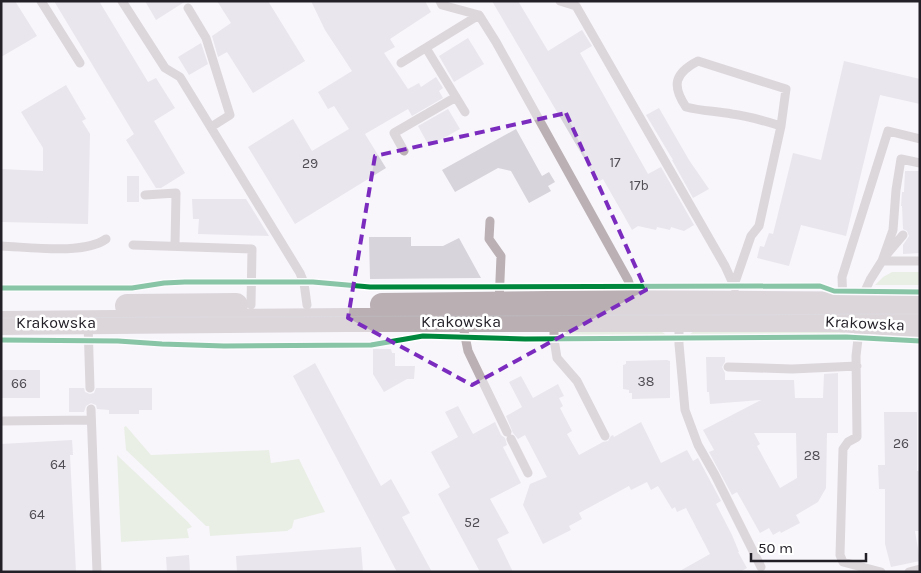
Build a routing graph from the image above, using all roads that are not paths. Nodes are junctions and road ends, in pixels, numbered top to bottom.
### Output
1 (41, 1) edge
2 (122, 1) edge
3 (440, 1) edge
4 (560, 1) edge
5 (188, 8) dead end
6 (479, 15) junction
7 (426, 48) junction
8 (401, 62) dead end
9 (80, 63) dead end
10 (456, 97) junction
11 (465, 112) dead end
12 (781, 126) junction
13 (211, 127) junction
14 (920, 139) edge
15 (404, 151) dead end
16 (920, 162) edge
17 (145, 195) dead end
18 (490, 221) dead end
19 (903, 235) dead end
20 (106, 239) dead end
21 (132, 245) dead end
22 (1, 246) edge
23 (175, 246) junction
24 (882, 261) junction
25 (920, 261) edge
26 (735, 294) junction
27 (628, 302) junction
28 (499, 303) junction
29 (920, 304) edge
30 (251, 305) junction
31 (307, 305) junction
32 (1, 306) edge
33 (854, 310) junction
34 (462, 321) junction
35 (554, 321) junction
36 (679, 321) junction
37 (88, 322) junction
38 (1, 323) edge
39 (920, 326) edge
40 (856, 366) junction
41 (728, 367) dead end
42 (90, 388) dead end
43 (91, 409) dead end
44 (91, 420) junction
45 (1, 421) edge
46 (605, 436) dead end
47 (528, 473) dead end
48 (761, 567) dead end
49 (858, 569) edge
50 (920, 569) edge
51 (98, 572) edge
52 (881, 572) edge
53 (909, 572) edge

1 - 9 lane
2 - 13 lane
3 - 6 lane
4 - 26 lane
5 - 13 lane
6 - 7 lane
6 - 27 lane
7 - 8 lane
7 - 10 lane
10 - 11 lane
10 - 15 lane
12 - 12 lane
12 - 26 lane
13 - 31 lane
14 - 33 lane
16 - 24 lane
17 - 23 lane
18 - 28 lane
19 - 24 lane
20 - 22 lane
21 - 23 lane
23 - 30 lane
24 - 25 lane
24 - 33 lane
26 - 27 main road, Krakowska
26 - 33 main road, Krakowska
27 - 28 main road, Krakowska
28 - 31 main road, Krakowska
29 - 33 main road, Krakowska
30 - 31 main road, Krakowska
30 - 32 main road, Krakowska
33 - 36 main road, Krakowska
33 - 39 main road, Krakowska
33 - 40 lane
34 - 35 main road, Krakowska
34 - 37 main road, Krakowska
34 - 47 lane
35 - 36 main road, Krakowska
35 - 46 lane
36 - 48 lane
37 - 38 main road, Krakowska
37 - 42 lane
40 - 41 lane
40 - 49 lane
43 - 44 lane
44 - 45 lane
44 - 51 lane
49 - 52 lane
50 - 53 lane

